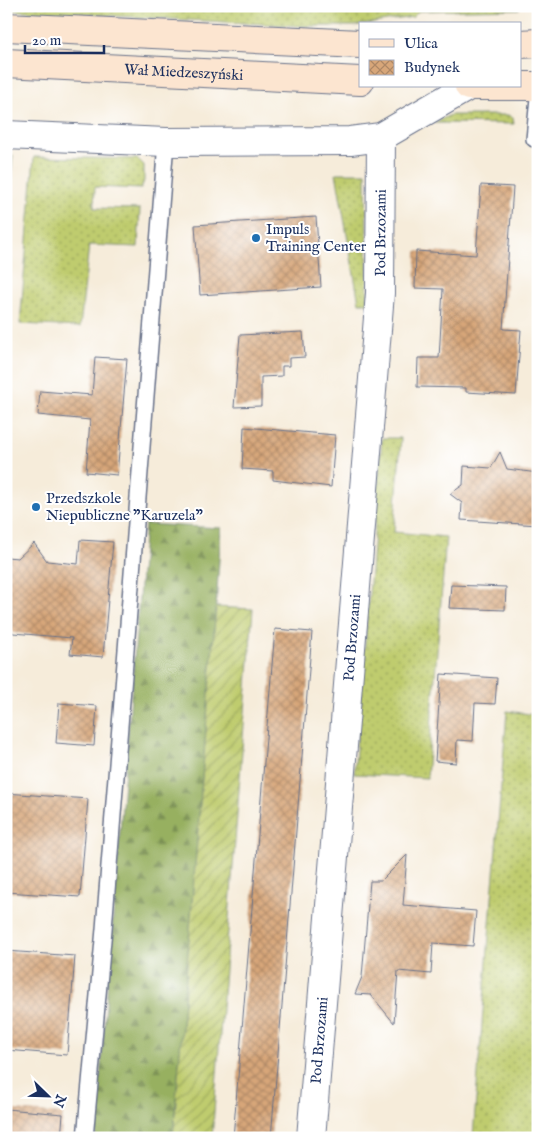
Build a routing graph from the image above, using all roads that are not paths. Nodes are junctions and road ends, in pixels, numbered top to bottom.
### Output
1 (6, 27) edge
2 (538, 43) edge
3 (359, 44) edge
4 (522, 44) edge
5 (6, 63) edge
6 (359, 81) edge
7 (522, 86) edge
8 (538, 86) edge
9 (466, 88) edge
10 (538, 98) edge
11 (6, 135) edge
12 (381, 137) junction
13 (538, 139) edge
14 (166, 142) junction
15 (85, 1138) edge
16 (311, 1138) edge

1 - 3 main road
2 - 4 main road
5 - 6 main road, Wał Miedzeszyński
7 - 8 main road
9 - 12 street
10 - 13 lane
11 - 14 street
12 - 14 street
12 - 16 street, Pod Brzozami
14 - 15 lane

